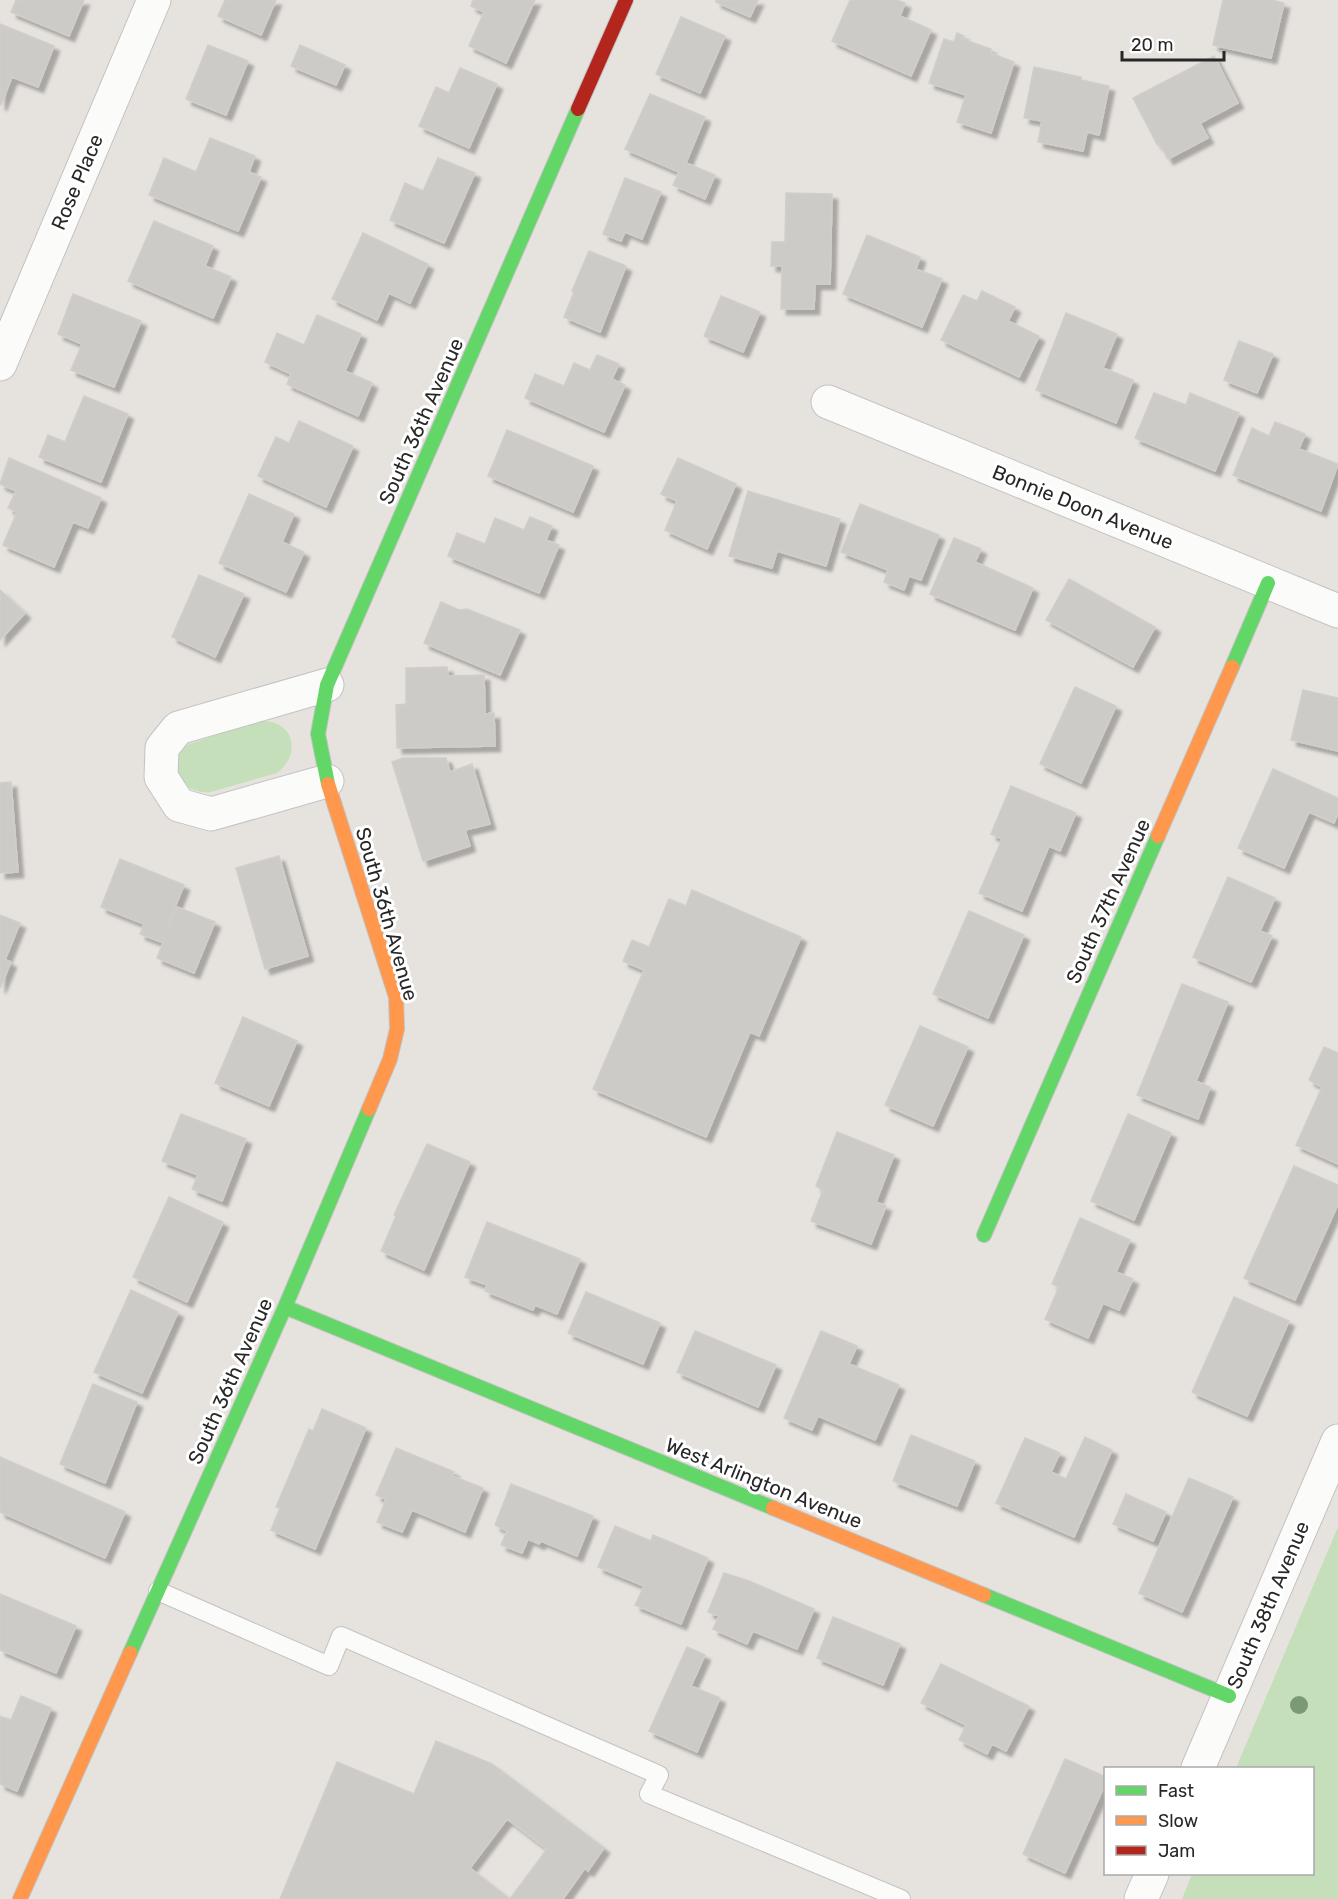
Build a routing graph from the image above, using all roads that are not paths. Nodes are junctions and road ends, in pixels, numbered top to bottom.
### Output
1 (154, 0) edge
2 (626, 0) edge
3 (0, 364) edge
4 (828, 402) dead end
5 (1268, 583) junction
6 (1338, 611) edge
7 (327, 685) junction
8 (327, 781) junction
9 (984, 1235) dead end
10 (285, 1307) junction
11 (1338, 1441) edge
12 (158, 1591) junction
13 (1229, 1696) junction
14 (1198, 1767) edge
15 (1152, 1875) edge
16 (20, 1899) edge
17 (901, 1899) edge
18 (1141, 1899) edge

1 - 3 street, Rose Place
2 - 7 street, South 36th Avenue
4 - 5 street, Bonnie Doon Avenue
5 - 6 street, Bonnie Doon Avenue
5 - 9 street, South 37th Avenue
7 - 8 street, South 36th Avenue
7 - 8 street
8 - 10 street, South 36th Avenue
10 - 12 street, South 36th Avenue
10 - 13 street, West Arlington Avenue
11 - 13 street, South 38th Avenue
12 - 16 street, South 36th Avenue
12 - 17 lane
13 - 14 street, South 38th Avenue
15 - 18 street

